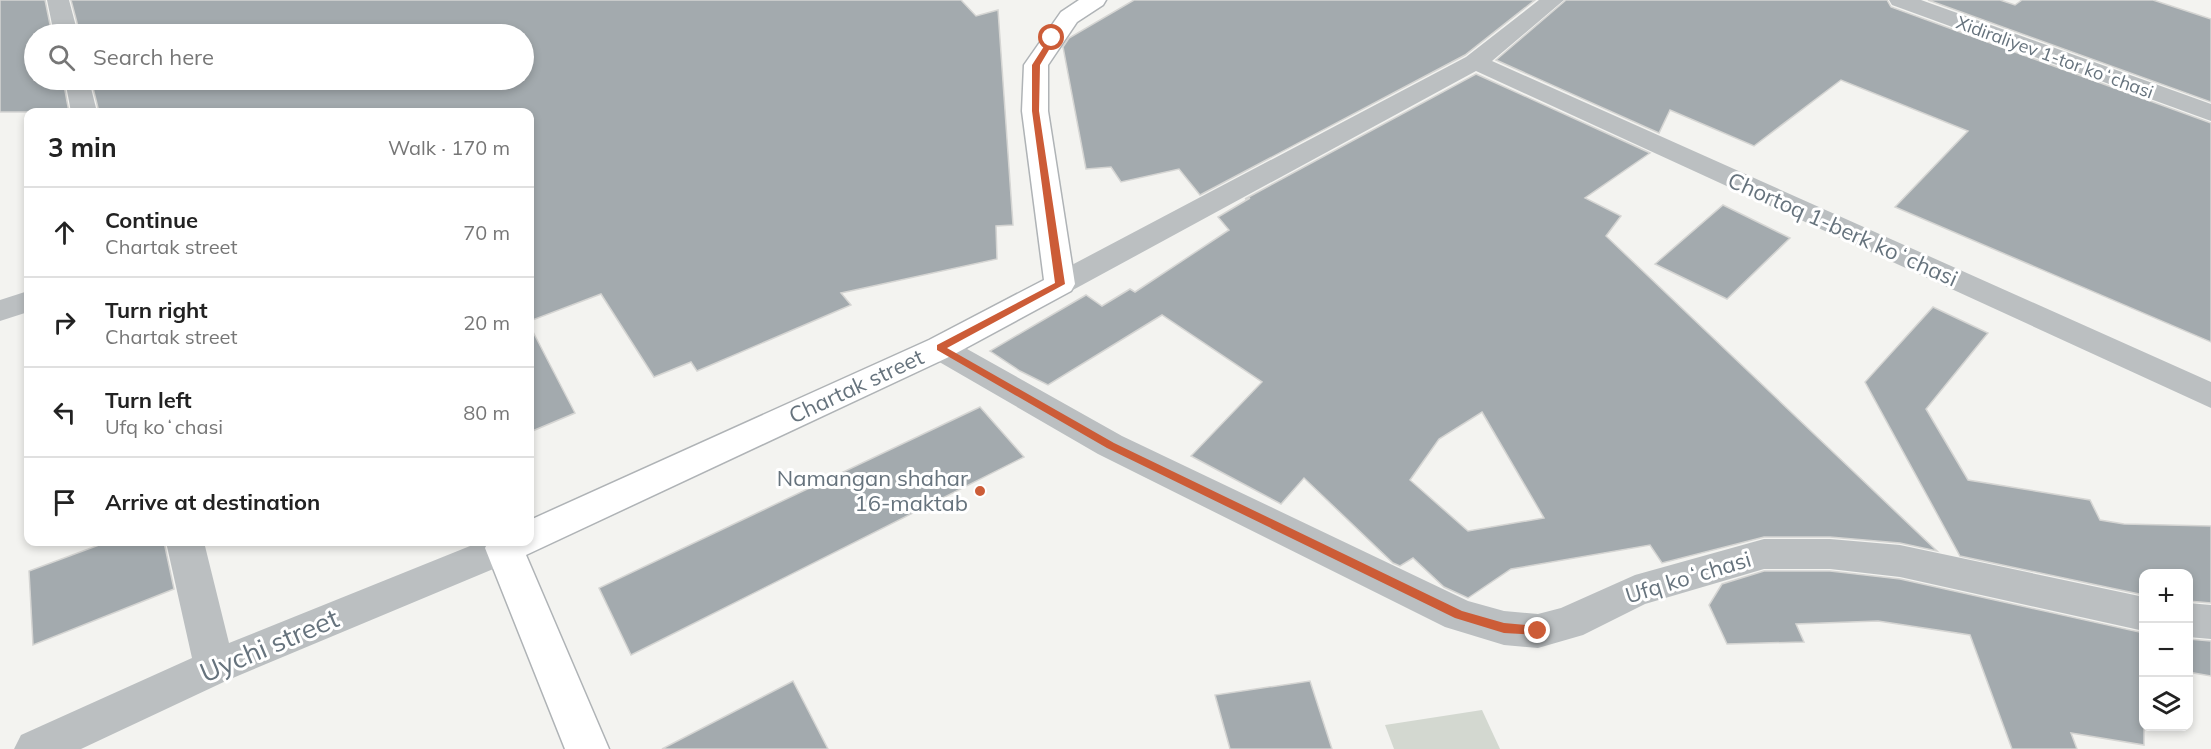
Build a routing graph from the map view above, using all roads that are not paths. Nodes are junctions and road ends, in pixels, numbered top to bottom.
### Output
1 (58, 0) edge
2 (1095, 0) edge
3 (1553, 0) edge
4 (1900, 0) edge
5 (64, 24) edge
6 (1475, 62) junction
7 (78, 90) edge
8 (83, 108) edge
9 (2211, 113) edge
10 (1060, 284) junction
11 (24, 302) edge
12 (0, 311) edge
13 (940, 348) junction
14 (2211, 396) edge
15 (534, 534) edge
16 (186, 546) edge
17 (507, 546) edge
18 (518, 546) edge
19 (2139, 613) edge
20 (2193, 620) edge
21 (2211, 622) edge
22 (214, 667) junction
23 (36, 749) edge
24 (587, 749) edge

1 - 5 street
2 - 10 main road
3 - 6 street
4 - 9 street, Xidiraliyev 1-tor koʻchasi
6 - 10 street
6 - 14 street, Chortoq 1-berk koʻchasi
7 - 8 street
10 - 13 main road, Chartak street
11 - 12 street
13 - 15 main road, Chartak street
13 - 19 street, Ufq koʻchasi
16 - 22 street
17 - 22 street, Uychi street
18 - 24 main road
20 - 21 street
22 - 23 street, Uychi street

